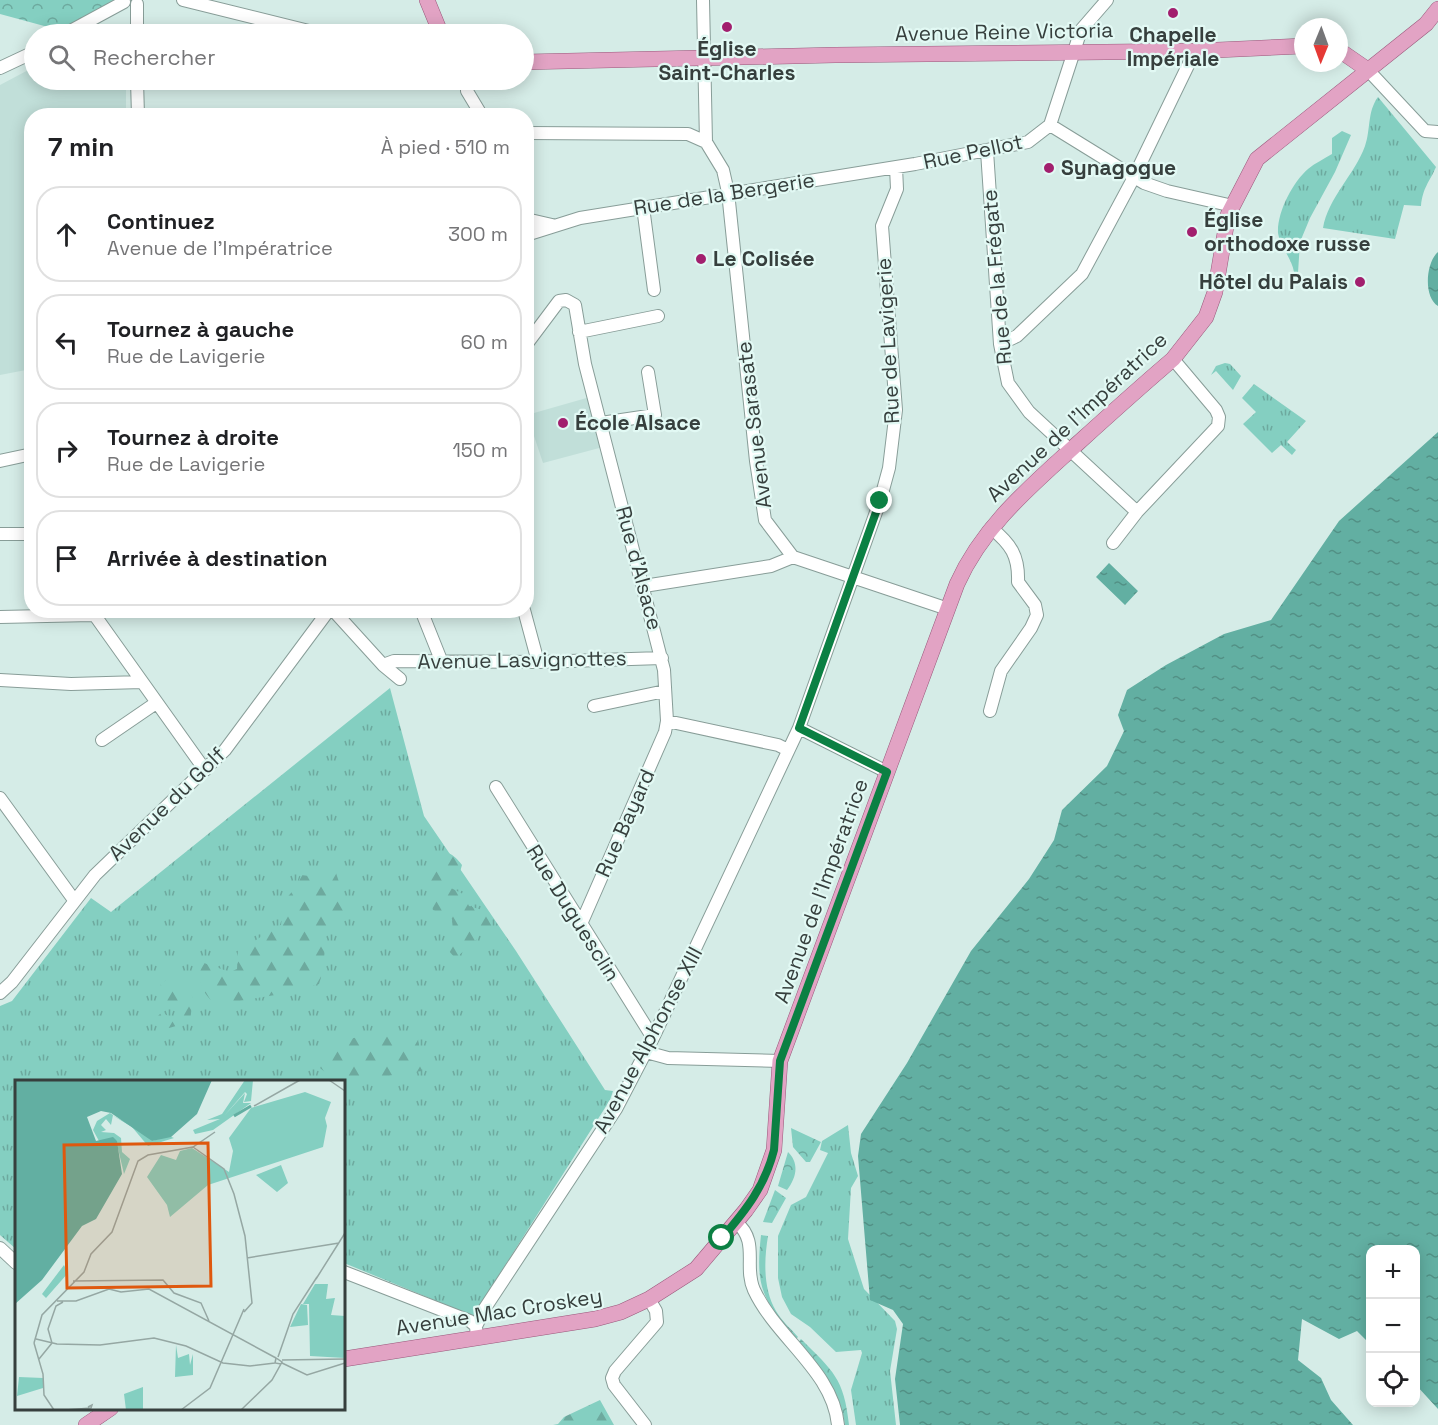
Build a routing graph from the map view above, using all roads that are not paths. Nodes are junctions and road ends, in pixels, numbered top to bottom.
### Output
1 (183, 0) edge
2 (427, 0) edge
3 (703, 0) edge
4 (1107, 0) edge
5 (132, 2) edge
6 (1438, 9) edge
7 (87, 24) edge
8 (135, 24) edge
9 (280, 24) edge
10 (437, 24) edge
11 (1294, 46) edge
12 (24, 49) edge
13 (1195, 51) junction
14 (1073, 53) junction
15 (1348, 56) edge
16 (24, 57) edge
17 (0, 59) edge
18 (705, 59) junction
19 (534, 62) edge
20 (0, 68) edge
21 (1368, 70) junction
22 (137, 90) edge
23 (467, 90) edge
24 (138, 108) edge
25 (477, 108) edge
26 (1050, 124) junction
27 (1438, 132) edge
28 (534, 133) edge
29 (706, 142) junction
30 (987, 151) junction
31 (896, 167) junction
32 (1135, 176) junction
33 (728, 192) junction
34 (1233, 206) junction
35 (643, 207) junction
36 (534, 221) edge
37 (553, 225) junction
38 (534, 232) edge
39 (654, 290) dead end
40 (658, 316) dead end
41 (579, 332) junction
42 (534, 334) edge
43 (1000, 344) junction
44 (1173, 359) junction
45 (648, 372) dead end
46 (601, 423) junction
47 (1071, 450) junction
48 (24, 456) edge
49 (0, 461) edge
50 (1137, 512) junction
51 (991, 528) junction
52 (0, 534) edge
53 (24, 534) edge
54 (1113, 543) dead end
55 (793, 557) junction
56 (852, 577) junction
57 (644, 586) junction
58 (948, 609) junction
59 (24, 616) edge
60 (0, 617) edge
61 (96, 618) edge
62 (325, 618) edge
63 (339, 618) edge
64 (424, 618) edge
65 (526, 618) edge
66 (662, 658) junction
67 (441, 660) junction
68 (538, 662) junction
69 (383, 665) junction
70 (400, 679) dead end
71 (0, 680) edge
72 (142, 682) junction
73 (665, 691) junction
74 (156, 703) junction
75 (594, 706) dead end
76 (990, 711) dead end
77 (667, 721) junction
78 (799, 728) junction
79 (102, 740) dead end
80 (788, 750) junction
81 (205, 770) junction
82 (887, 772) junction
83 (495, 787) dead end
84 (0, 798) edge
85 (74, 900) junction
86 (581, 924) junction
87 (0, 993) edge
88 (653, 1038) junction
89 (646, 1052) junction
90 (780, 1061) junction
91 (736, 1222) junction
92 (0, 1248) edge
93 (15, 1262) edge
94 (345, 1272) edge
95 (649, 1299) junction
96 (477, 1332) junction
97 (345, 1359) edge
98 (108, 1410) edge
99 (86, 1425) edge
100 (645, 1425) edge
101 (838, 1425) edge

1 - 9 street
2 - 10 main road
3 - 18 street
4 - 14 street, Rue Pellot
5 - 7 street
5 - 8 street
6 - 21 main road, Avenue de l'Impératrice
11 - 13 main road, Avenue Reine Victoria
12 - 17 street
13 - 14 main road, Avenue Reine Victoria
13 - 32 street
14 - 18 main road, Avenue Reine Victoria
14 - 26 street, Rue Pellot
15 - 21 main road
16 - 20 street
18 - 19 main road, Avenue Reine Victoria
18 - 29 street
21 - 27 street
21 - 34 main road, Avenue de l'Impératrice
22 - 24 street
23 - 25 street
26 - 30 street, Rue Pellot
26 - 32 street
28 - 29 street
29 - 33 street, Avenue Sarasate
30 - 31 street, Rue Pellot
30 - 43 street, Rue de la Frégate
31 - 33 street, Rue de la Bergerie
31 - 56 street, Rue de Lavigerie
32 - 34 street
32 - 43 street
33 - 35 street, Rue de la Bergerie
33 - 55 street, Avenue Sarasate
34 - 44 main road, Avenue de l'Impératrice
35 - 37 street, Rue de la Bergerie
35 - 39 street
36 - 37 street
37 - 38 street
40 - 41 street
41 - 42 street, Rue d'Alsace
41 - 46 street, Rue d'Alsace
43 - 47 street, Rue de la Frégate
44 - 47 main road, Avenue de l'Impératrice
44 - 50 street
45 - 46 street
46 - 57 street, Rue d'Alsace
47 - 50 street, Rue de la Frégate
47 - 51 main road, Avenue de l'Impératrice
48 - 49 street
50 - 54 street
51 - 58 main road, Avenue de l'Impératrice
51 - 76 street
52 - 53 street
55 - 56 street
55 - 57 street
56 - 58 street
56 - 78 street, Rue de Lavigerie
57 - 66 street, Rue d'Alsace
58 - 82 main road, Avenue de l'Impératrice
59 - 60 street
61 - 72 street
62 - 81 street, Avenue du Golf
63 - 69 street
64 - 67 street
65 - 68 street
66 - 68 street, Avenue Lasvignottes
66 - 73 street, Rue d'Alsace
67 - 68 street, Avenue Lasvignottes
67 - 69 street, Avenue Lasvignottes
69 - 70 street
71 - 72 street
72 - 74 street
73 - 75 street
73 - 77 street, Rue d'Alsace
74 - 79 street
74 - 81 street
77 - 80 street
77 - 86 street, Rue Bayard
78 - 80 street, Avenue Alphonse XIII
78 - 82 street
80 - 88 street, Avenue Alphonse XIII
81 - 85 street, Avenue du Golf
82 - 90 main road, Avenue de l'Impératrice
83 - 86 street, Rue Duguesclin
84 - 85 street
85 - 87 street, Avenue du Golf
86 - 88 street, Rue Duguesclin
88 - 89 street, Avenue Alphonse XIII
89 - 90 street
89 - 96 street, Avenue Alphonse XIII
90 - 91 main road, Avenue de l'Impératrice
91 - 95 main road, Avenue Mac Croskey
91 - 101 street
92 - 93 street
94 - 96 street
95 - 96 main road, Avenue Mac Croskey
95 - 100 street
96 - 97 main road, Avenue Mac Croskey
98 - 99 main road

